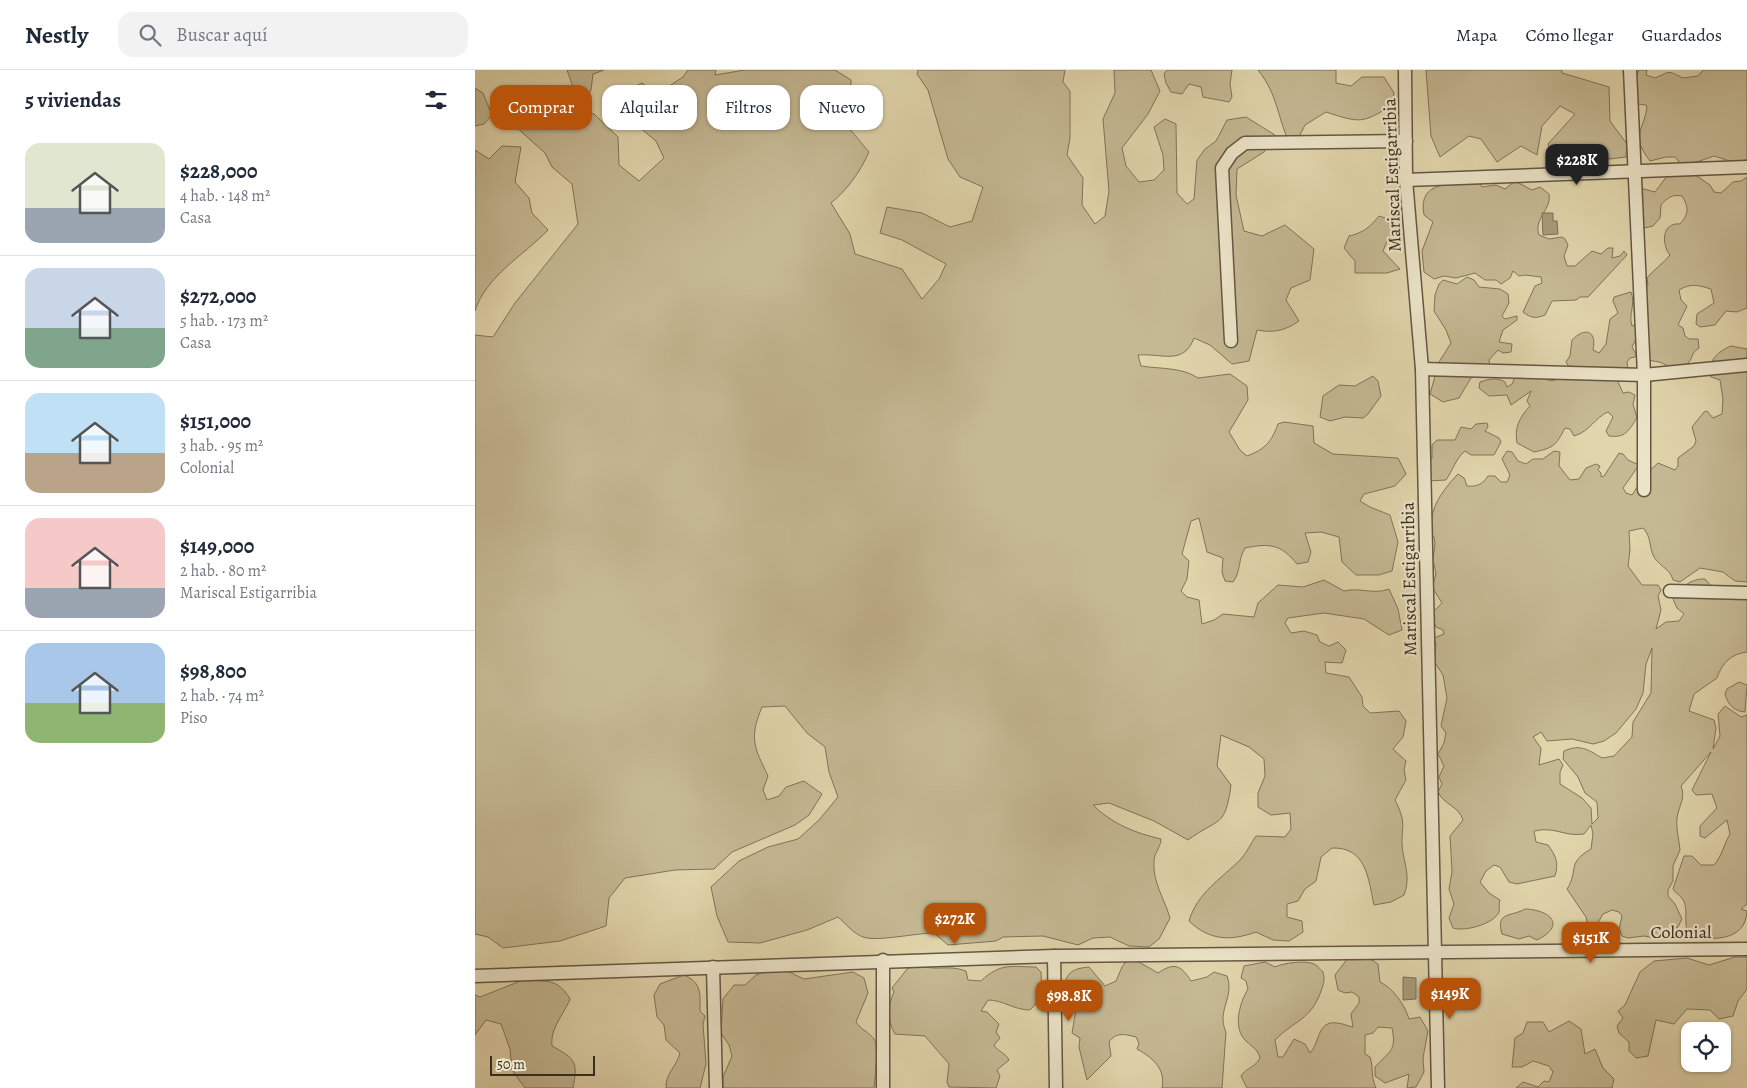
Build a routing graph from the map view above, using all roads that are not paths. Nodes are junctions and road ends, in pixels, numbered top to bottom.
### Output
1 (1405, 70) edge
2 (1630, 70) edge
3 (1406, 142) junction
4 (1747, 167) edge
5 (1636, 170) junction
6 (1406, 180) junction
7 (1231, 341) dead end
8 (1747, 365) edge
9 (1422, 369) junction
10 (1644, 374) junction
11 (1644, 490) dead end
12 (1670, 591) dead end
13 (1747, 593) edge
14 (1747, 950) edge
15 (1435, 952) junction
16 (1054, 956) junction
17 (883, 960) junction
18 (713, 967) junction
19 (475, 976) edge
20 (716, 1088) edge
21 (883, 1088) edge
22 (1056, 1088) edge
23 (1437, 1088) edge

1 - 3 street, Mariscal Estigarribia
2 - 5 street
3 - 6 street, Mariscal Estigarribia
3 - 7 street
4 - 5 street
5 - 6 street
5 - 10 street
6 - 9 street, Mariscal Estigarribia
8 - 10 street
9 - 10 street
9 - 15 street, Mariscal Estigarribia
10 - 11 street
12 - 13 street
14 - 15 street, Colonial
15 - 16 street, Colonial
15 - 23 street, Mariscal Estigarribia
16 - 17 street, Colonial
16 - 22 street
17 - 18 street, Colonial
17 - 21 street
18 - 19 street, Colonial
18 - 20 street

